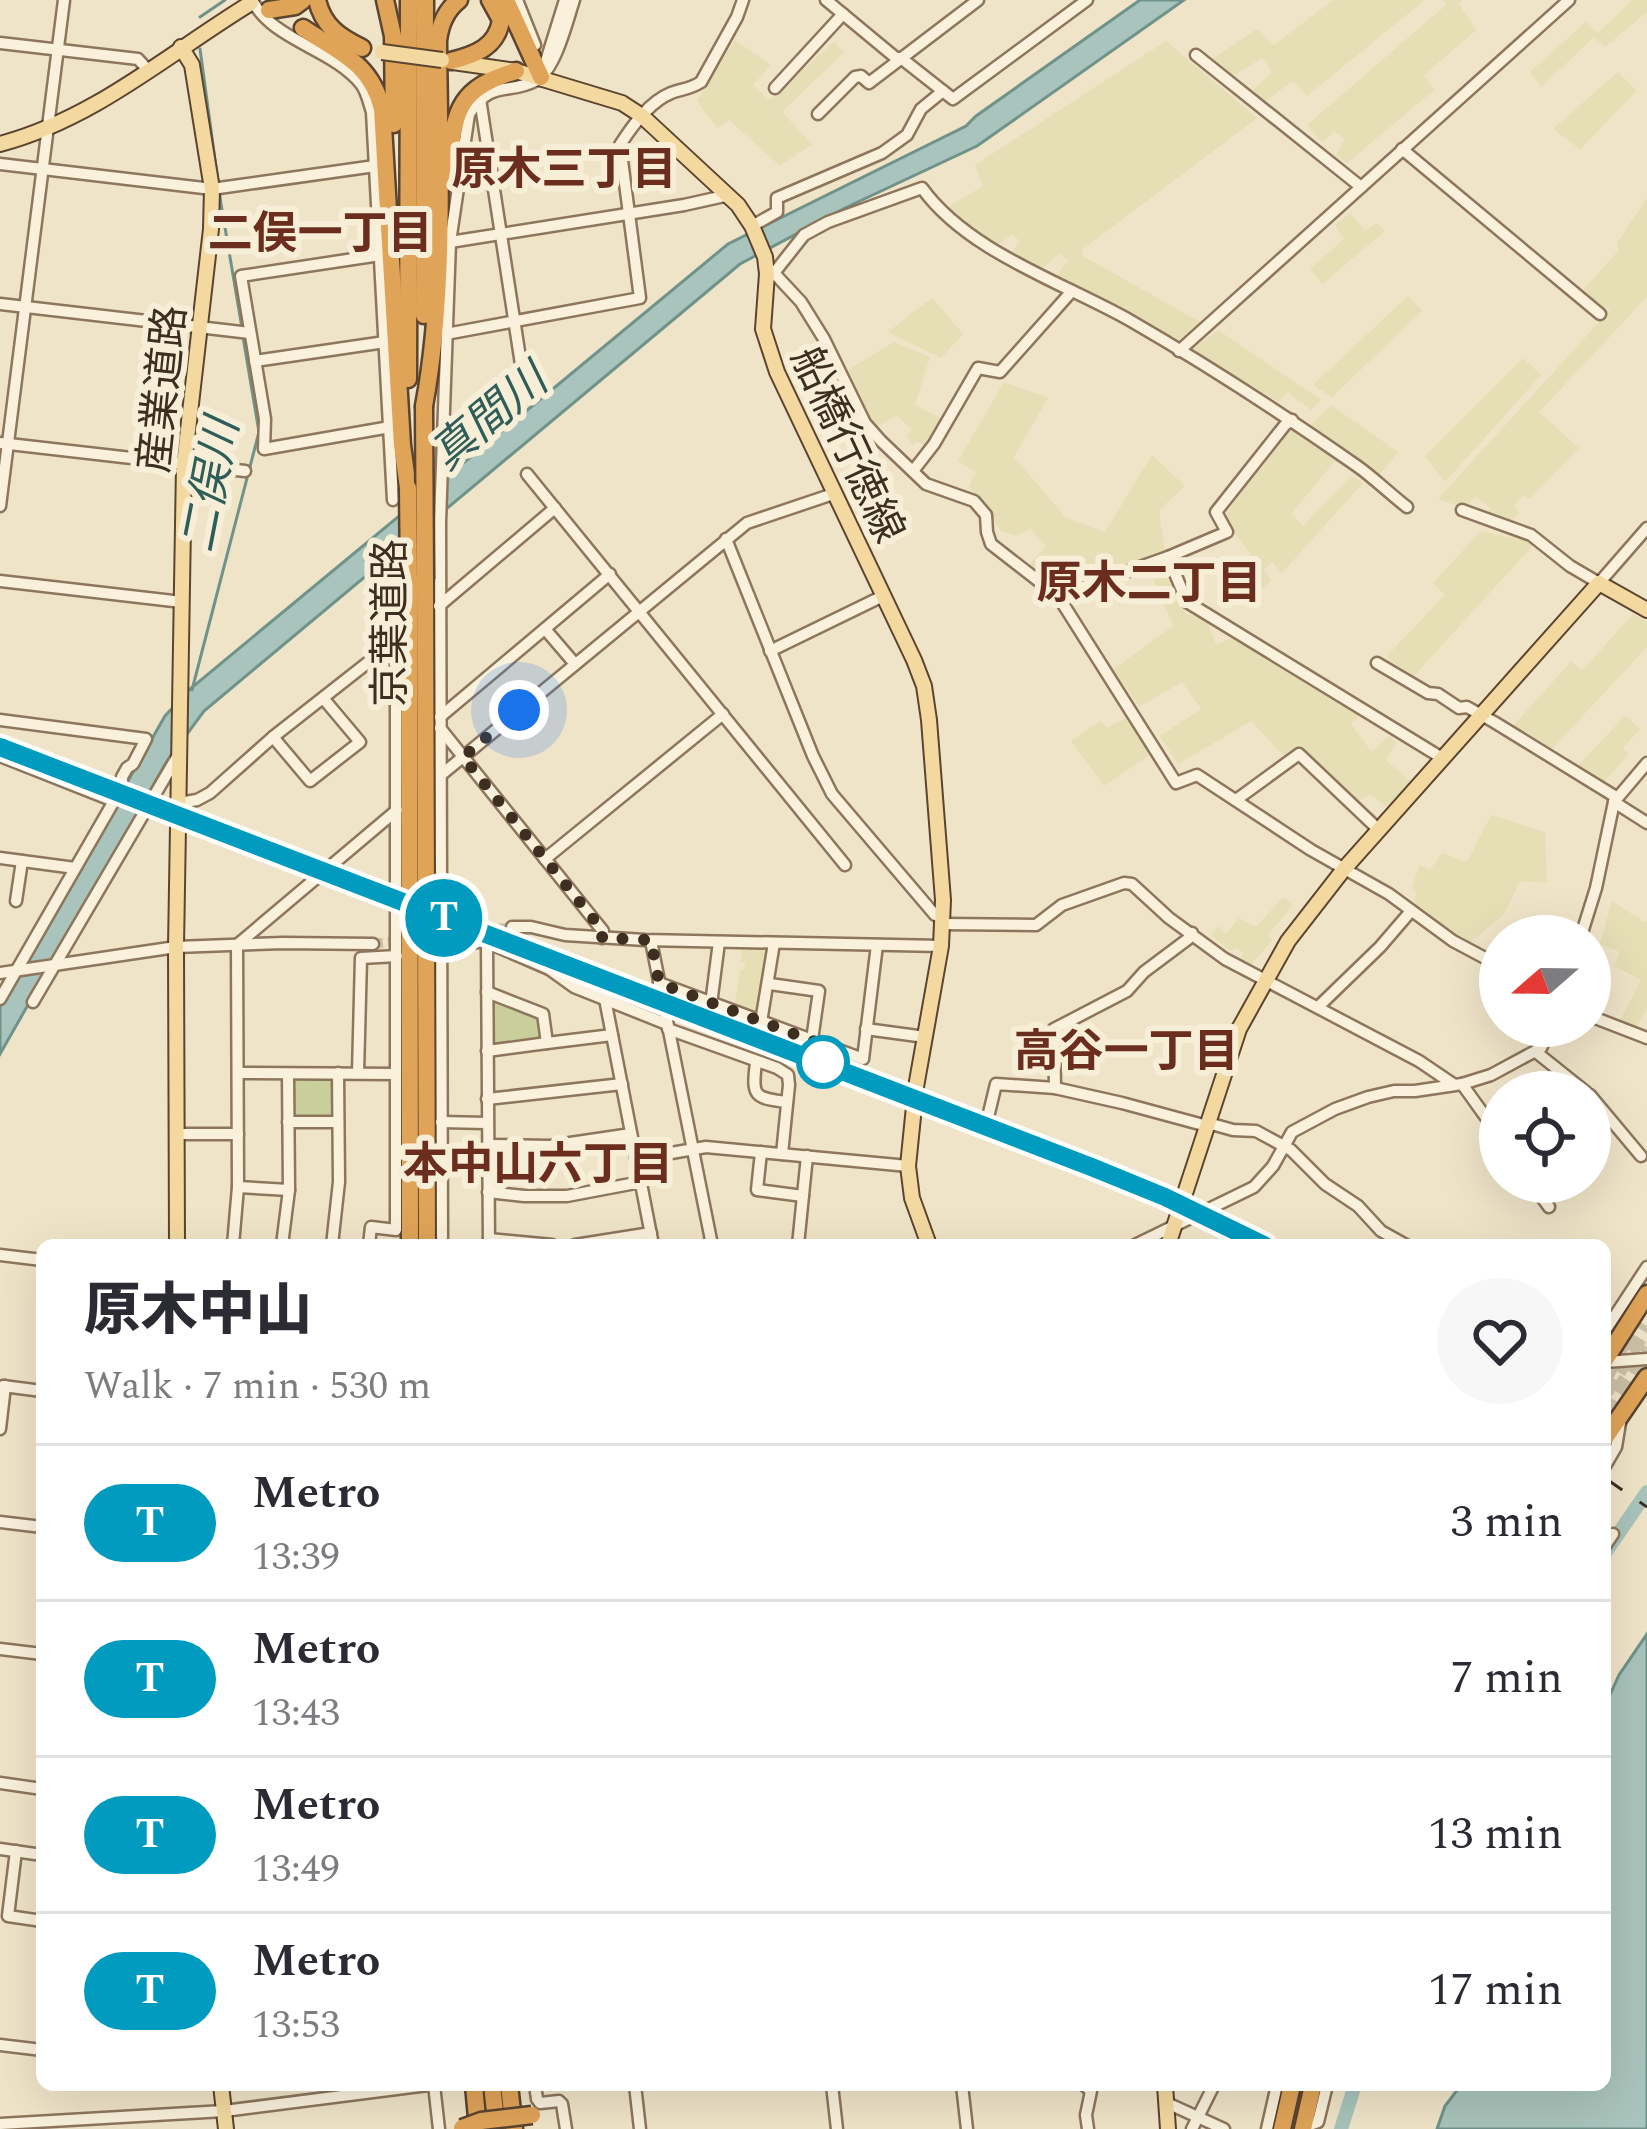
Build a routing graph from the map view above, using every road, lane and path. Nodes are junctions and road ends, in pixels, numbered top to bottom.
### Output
1 (64, 0) edge
2 (290, 0) edge
3 (304, 0) edge
4 (317, 0) edge
5 (386, 0) edge
6 (409, 0) edge
7 (425, 0) edge
8 (459, 0) edge
9 (490, 0) edge
10 (506, 0) edge
11 (517, 0) edge
12 (570, 0) edge
13 (742, 0) edge
14 (826, 0) edge
15 (978, 0) edge
16 (1087, 0) edge
17 (1569, 0) edge
18 (260, 3) edge
19 (843, 14) junction
20 (303, 28) junction
21 (338, 42) junction
22 (0, 43) edge
23 (182, 47) junction
24 (362, 48) junction
25 (57, 50) junction
26 (1196, 55) dead end
27 (901, 58) junction
28 (446, 61) junction
29 (148, 70) junction
30 (516, 71) junction
31 (541, 77) junction
32 (775, 88) dead end
33 (943, 91) junction
34 (480, 99) junction
35 (818, 114) dead end
36 (642, 116) junction
37 (46, 130) junction
38 (0, 144) edge
39 (1402, 148) junction
40 (0, 164) edge
41 (374, 166) junction
42 (42, 169) junction
43 (935, 181) dead end
44 (1361, 187) junction
45 (922, 188) junction
46 (212, 189) junction
47 (729, 195) junction
48 (631, 214) junction
49 (440, 222) junction
50 (753, 227) junction
51 (501, 234) junction
52 (450, 242) junction
53 (380, 255) junction
54 (770, 273) junction
55 (1072, 291) junction
56 (393, 299) junction
57 (0, 304) edge
58 (26, 307) junction
59 (1600, 314) dead end
60 (514, 321) junction
61 (199, 328) junction
62 (250, 332) junction
63 (446, 334) junction
64 (386, 342) junction
65 (1179, 351) junction
66 (255, 361) junction
67 (525, 390) dead end
68 (424, 406) junction
69 (1292, 420) junction
70 (390, 427) junction
71 (4, 444) edge
72 (184, 465) junction
73 (245, 471) dead end
74 (913, 471) junction
75 (526, 474) dead end
76 (408, 488) junction
77 (833, 494) junction
78 (393, 500) dead end
79 (0, 506) edge
80 (1407, 507) dead end
81 (555, 508) junction
82 (1462, 510) dead end
83 (1647, 528) edge
84 (726, 539) junction
85 (1168, 557) junction
86 (396, 562) dead end
87 (610, 574) junction
88 (417, 579) junction
89 (0, 580) edge
90 (1599, 583) junction
91 (883, 596) junction
92 (1058, 596) junction
93 (182, 602) junction
94 (439, 606) junction
95 (1647, 610) edge
96 (639, 611) junction
97 (545, 628) junction
98 (394, 642) junction
99 (770, 651) junction
100 (1377, 663) dead end
101 (574, 664) junction
102 (323, 698) junction
103 (723, 714) junction
104 (1479, 716) junction
105 (0, 720) edge
106 (440, 723) junction
107 (274, 737) junction
108 (179, 751) junction
109 (0, 756) edge
110 (463, 757) junction
111 (1442, 758) junction
112 (1647, 763) edge
113 (441, 775) junction
114 (1615, 799) junction
115 (1236, 800) junction
116 (114, 801) junction
117 (179, 803) junction
118 (397, 810) junction
119 (1647, 823) edge
120 (1378, 830) junction
121 (0, 858) edge
122 (545, 859) junction
123 (22, 861) junction
124 (845, 866) dead end
125 (75, 868) junction
126 (1344, 869) junction
127 (16, 901) dead end
128 (1411, 911) junction
129 (1588, 915) edge
130 (943, 921) junction
131 (512, 927) tunnel mouth
132 (1192, 933) junction
133 (397, 935) junction
134 (602, 938) junction
135 (651, 940) junction
136 (719, 942) junction
137 (292, 944) junction
138 (373, 944) tunnel mouth
139 (774, 944) junction
140 (237, 945) junction
141 (487, 945) junction
142 (877, 945) junction
143 (941, 946) junction
144 (176, 947) junction
145 (440, 948) junction
146 (1479, 955) edge
147 (397, 956) junction
148 (54, 966) junction
149 (17, 971) junction
150 (0, 973) edge
151 (1265, 979) junction
152 (659, 983) junction
153 (770, 984) junction
154 (487, 992) junction
155 (0, 999) edge
156 (604, 999) junction
157 (33, 1002) dead end
158 (711, 1004) junction
159 (1318, 1007) junction
160 (761, 1022) junction
161 (1611, 1024) edge
162 (668, 1026) junction
163 (866, 1029) junction
164 (612, 1035) junction
165 (925, 1037) junction
166 (1647, 1038) edge
167 (812, 1040) junction
168 (547, 1043) junction
169 (1542, 1047) edge
170 (487, 1051) junction
171 (1536, 1052) junction
172 (756, 1062) junction
173 (1560, 1071) edge
174 (238, 1073) junction
175 (338, 1073) junction
176 (358, 1073) junction
177 (288, 1074) junction
178 (396, 1074) junction
179 (622, 1084) junction
180 (1458, 1084) junction
181 (1055, 1088) junction
182 (487, 1099) junction
183 (787, 1102) junction
184 (1479, 1110) edge
185 (989, 1114) dead end
186 (1611, 1121) edge
187 (288, 1122) junction
188 (337, 1122) junction
189 (441, 1122) junction
190 (488, 1123) junction
191 (1208, 1124) junction
192 (178, 1134) junction
193 (238, 1134) junction
194 (631, 1134) junction
195 (488, 1145) junction
196 (1283, 1146) junction
197 (692, 1147) junction
198 (761, 1152) junction
199 (782, 1154) junction
200 (807, 1156) junction
201 (1641, 1156) dead end
202 (636, 1159) junction
203 (908, 1166) junction
204 (641, 1182) junction
205 (238, 1187) junction
206 (289, 1190) junction
207 (488, 1192) junction
208 (803, 1196) junction
209 (1546, 1203) edge
210 (1549, 1207) dead end
211 (1174, 1226) junction
212 (177, 1239) edge
213 (234, 1239) edge
214 (283, 1239) edge
215 (333, 1239) edge
216 (370, 1239) edge
217 (410, 1239) edge
218 (427, 1239) edge
219 (442, 1239) edge
220 (489, 1239) edge
221 (652, 1239) edge
222 (711, 1239) edge
223 (799, 1239) edge
224 (927, 1239) edge
225 (1147, 1239) edge
226 (1170, 1239) edge
227 (1395, 1239) edge
228 (0, 1255) edge
229 (36, 1259) edge
230 (1647, 1267) edge
231 (1643, 1300) edge
232 (1621, 1320) junction
233 (1611, 1327) edge
234 (1611, 1349) tunnel mouth
235 (1611, 1355) tunnel mouth
236 (1647, 1363) edge
237 (1611, 1364) edge
238 (1647, 1377) edge
239 (3, 1386) edge
240 (36, 1390) edge
241 (1613, 1419) edge
242 (0, 1430) edge
243 (1611, 1456) edge
244 (0, 1522) edge
245 (36, 1526) edge
246 (1613, 1534) dead end
247 (1611, 1537) edge
248 (0, 1649) edge
249 (36, 1653) edge
250 (0, 1784) edge
251 (36, 1788) edge
252 (0, 1850) edge
253 (16, 1852) junction
254 (36, 1854) edge
255 (36, 1920) edge
256 (0, 2045) edge
257 (36, 2049) edge
258 (222, 2091) edge
259 (383, 2091) edge
260 (432, 2091) edge
261 (484, 2091) edge
262 (508, 2091) edge
263 (537, 2091) edge
264 (636, 2091) edge
265 (833, 2091) edge
266 (963, 2091) edge
267 (1090, 2091) edge
268 (1166, 2091) edge
269 (1211, 2091) edge
270 (1276, 2091) edge
271 (1291, 2091) edge
272 (1312, 2091) edge
273 (1326, 2091) edge
274 (1167, 2103) junction
275 (224, 2111) junction
276 (532, 2115) dead end
277 (1194, 2123) edge
278 (0, 2124) edge
279 (461, 2128) edge
280 (1304, 2128) edge
281 (226, 2129) edge
282 (439, 2129) edge
283 (477, 2129) edge
284 (507, 2129) edge
285 (566, 2129) edge
286 (640, 2129) edge
287 (837, 2129) edge
288 (967, 2129) edge
289 (1088, 2129) edge
290 (1168, 2129) edge
291 (1224, 2129) edge
292 (1267, 2129) edge
293 (1282, 2129) edge

1 - 25 street
2 - 18 street
3 - 18 highway
3 - 21 highway
4 - 24 highway
5 - 56 highway
6 - 76 highway, 京葉道路
7 - 68 highway, 京葉道路
8 - 49 highway
9 - 28 highway
10 - 31 highway
11 - 31 street
12 - 31 street
13 - 36 street
14 - 19 street
15 - 27 street
16 - 33 street
17 - 39 street
18 - 20 main road, 船橋行徳線
18 - 23 main road
18 - 41 street
19 - 27 street
19 - 32 street
20 - 21 main road, 船橋行徳線
20 - 56 highway
21 - 24 main road, 船橋行徳線
22 - 25 street
23 - 29 main road
23 - 46 main road, 産業道路
24 - 28 main road, 船橋行徳線, bridge
25 - 29 street
25 - 37 street
26 - 44 street
27 - 33 street
27 - 35 street
28 - 30 main road, 船橋行徳線
29 - 37 main road
30 - 31 main road, 船橋行徳線
30 - 49 highway
31 - 34 street
31 - 36 main road, 船橋行徳線
33 - 50 street
34 - 51 street
34 - 52 street
36 - 47 main road, 船橋行徳線
36 - 48 street
37 - 38 main road
37 - 42 street
39 - 44 street
39 - 59 street
40 - 42 street
41 - 46 street
41 - 53 street
42 - 46 street
42 - 58 street
43 - 45 street
44 - 65 street
45 - 54 street
45 - 55 street
46 - 61 main road, 産業道路
47 - 48 street
47 - 50 main road, 船橋行徳線
48 - 51 street
48 - 60 street
49 - 68 highway
50 - 54 main road, 船橋行徳線
51 - 52 street
51 - 60 street
52 - 63 street
53 - 62 street
53 - 64 street
54 - 74 street
54 - 77 main road, 船橋行徳線
55 - 65 street
55 - 74 street
56 - 76 highway
57 - 58 street
58 - 61 street
58 - 71 street
60 - 63 street
60 - 67 street
61 - 62 street
61 - 72 main road, 産業道路
62 - 66 street
63 - 94 street
64 - 66 street
64 - 70 street
65 - 69 street
66 - 70 street
68 - 88 highway, 京葉道路, bridge
69 - 80 street
69 - 85 street
70 - 78 street
71 - 72 street
71 - 79 street
72 - 73 street
72 - 93 main road, 産業道路
74 - 92 street
75 - 81 street
76 - 88 highway, 京葉道路, bridge
77 - 84 street
77 - 91 main road, 船橋行徳線
81 - 87 street
81 - 94 street
82 - 90 street
83 - 90 street
84 - 96 street
84 - 99 street
85 - 92 street
85 - 111 street
86 - 98 street
87 - 96 street
87 - 97 street
88 - 217 highway, 京葉道路
88 - 218 highway, 京葉道路
89 - 93 street
90 - 95 main road
90 - 104 main road
91 - 99 street
91 - 130 main road, 船橋行徳線
92 - 115 street
93 - 108 main road, 産業道路
94 - 106 street
96 - 101 street
96 - 103 street
97 - 101 street
97 - 106 street
98 - 102 street
98 - 118 street
99 - 130 street
100 - 104 street
101 - 110 street
102 - 107 street
102 - 107 street
103 - 122 street
103 - 124 street
104 - 111 main road
104 - 114 street
105 - 116 street
106 - 110 street
106 - 113 street
107 - 117 street
108 - 117 main road, 産業道路
108 - 148 street
109 - 116 street
110 - 113 street
110 - 122 street
111 - 120 main road
112 - 114 street
113 - 145 street
114 - 119 street
114 - 129 street
115 - 120 street
115 - 126 street
116 - 125 street
117 - 144 main road, 産業道路
118 - 133 street
118 - 140 street
120 - 126 main road
121 - 123 street
122 - 134 street
123 - 125 street
123 - 127 street
125 - 149 street
126 - 128 street
126 - 151 main road
128 - 146 street
128 - 159 street
130 - 132 street
130 - 143 main road, 船橋行徳線
131 - 134 street
132 - 151 street
132 - 181 street
133 - 137 street
133 - 147 street
134 - 135 street
135 - 136 street
135 - 152 street
136 - 139 street
136 - 158 street
137 - 138 street
137 - 140 street
139 - 142 street
139 - 153 street
140 - 144 street
140 - 174 street
141 - 145 street
141 - 154 street
141 - 156 street
142 - 143 street
142 - 163 street
143 - 165 main road, 船橋行徳線
144 - 148 street
144 - 192 main road, 産業道路
145 - 189 street
147 - 176 street
147 - 178 street
148 - 149 street
148 - 157 street
149 - 150 street
149 - 155 street
151 - 159 street
151 - 191 main road
152 - 158 street
152 - 162 street
153 - 160 street
153 - 167 street
154 - 168 street
154 - 170 street
156 - 162 street
156 - 164 street
158 - 160 street
159 - 180 street
160 - 167 street
161 - 166 street
162 - 172 street
162 - 197 street
163 - 165 street
163 - 167 street
164 - 168 street
164 - 179 street
165 - 203 main road, 船橋行徳線
168 - 170 street
169 - 171 street
170 - 182 street
171 - 173 street
171 - 180 street
172 - 183 street
172 - 183 street
174 - 177 street
174 - 193 street
175 - 176 street
175 - 177 street
175 - 188 street
176 - 178 street
177 - 187 street
178 - 216 street
179 - 182 street
179 - 194 street
180 - 184 street
180 - 196 street
181 - 185 street
181 - 191 street
182 - 190 street
183 - 199 street
186 - 201 street
187 - 188 street
187 - 206 street
188 - 215 street
189 - 190 street
189 - 219 street
190 - 195 street
191 - 196 street
191 - 211 main road
192 - 193 street
192 - 212 main road, 産業道路
193 - 205 street
194 - 195 street
194 - 202 street
195 - 207 street
196 - 211 street
196 - 227 street
197 - 198 street
197 - 202 street
197 - 222 street
198 - 199 street
198 - 208 street
199 - 200 street
200 - 203 street
200 - 208 street
202 - 204 street
203 - 224 main road, 船橋行徳線
204 - 207 street
204 - 221 street
205 - 206 street
205 - 213 street
206 - 214 street
207 - 220 street
208 - 223 street
209 - 210 street
211 - 225 street
211 - 226 main road
228 - 229 street
230 - 232 street
231 - 232 highway
231 - 235 highway
232 - 233 street
232 - 234 highway
236 - 237 street
236 - 241 highway
238 - 241 highway
239 - 240 street
239 - 242 street
241 - 243 street
244 - 245 street
246 - 247 street
248 - 249 street
250 - 251 street
252 - 253 street
253 - 254 street
253 - 255 street
256 - 257 street
258 - 275 main road
259 - 275 street
260 - 282 street
261 - 283 highway
261 - 284 highway
262 - 284 highway
263 - 285 street
264 - 286 street
265 - 287 street
266 - 288 street
267 - 289 street
268 - 274 main road
269 - 277 street
270 - 292 street
271 - 293 highway
272 - 280 highway
273 - 280 street
274 - 277 street
274 - 290 main road
275 - 278 street
275 - 281 main road
276 - 279 highway, bridge
277 - 291 street

